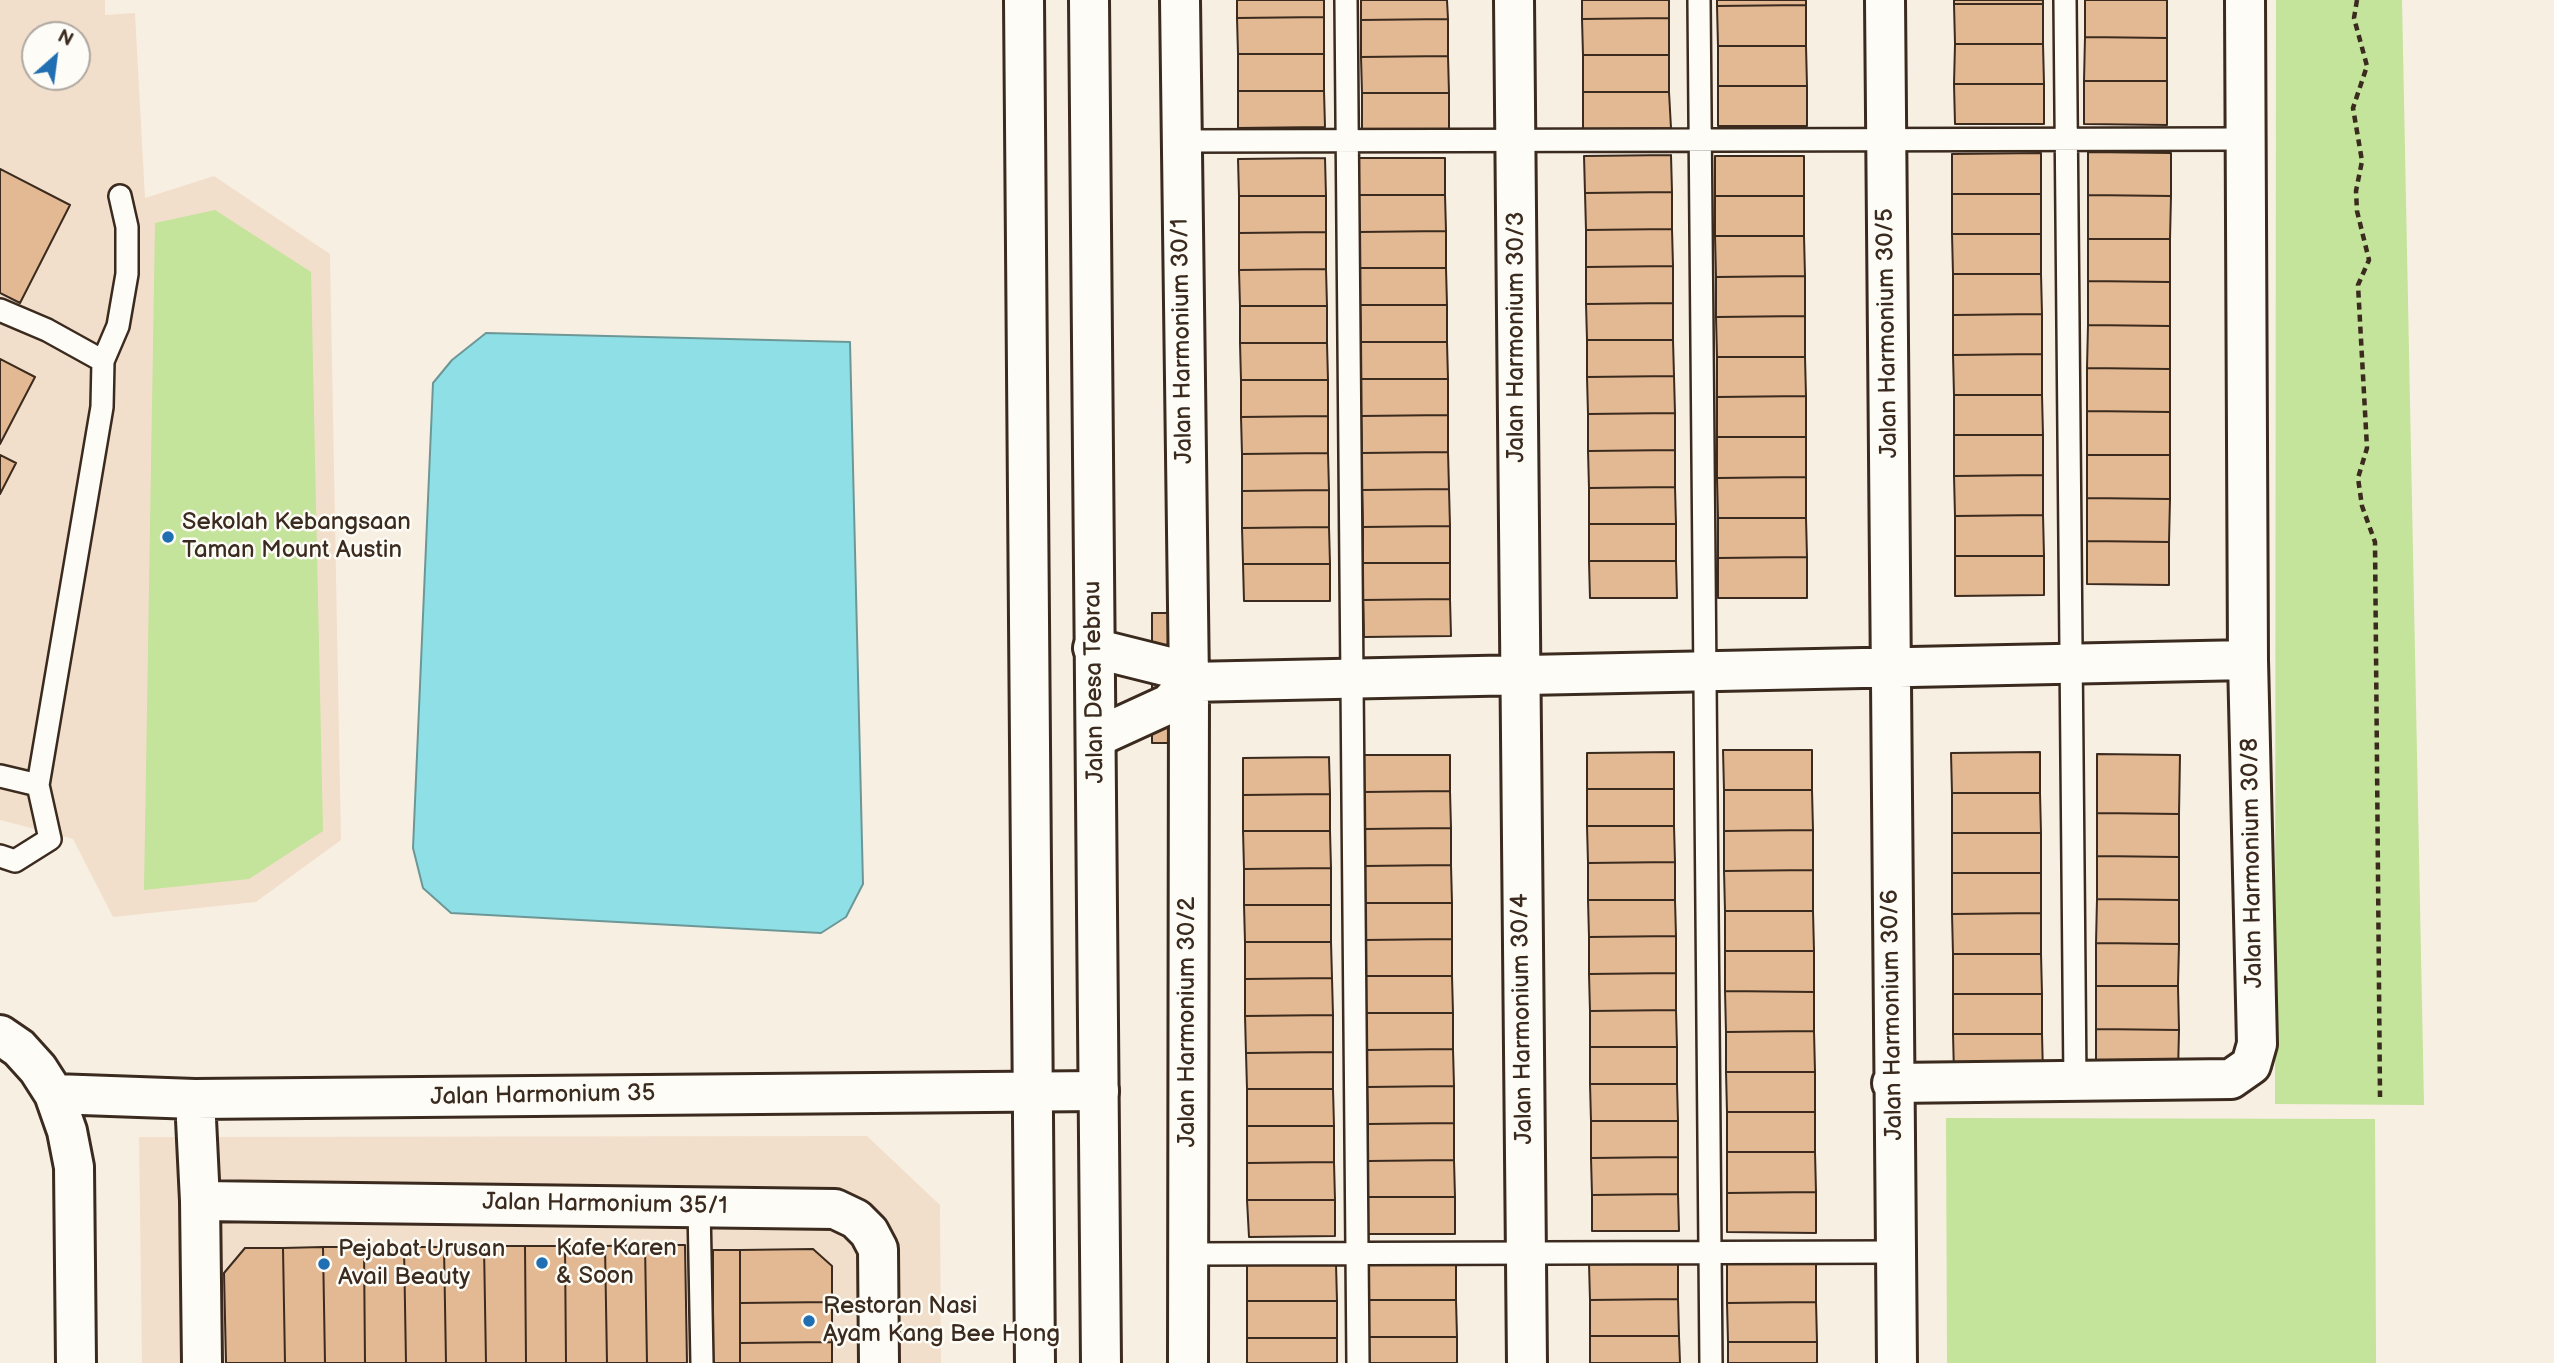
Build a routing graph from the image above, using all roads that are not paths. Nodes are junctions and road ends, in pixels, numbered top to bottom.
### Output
1 (1024, 0) edge
2 (1089, 0) edge
3 (1180, 0) edge
4 (1346, 0) edge
5 (1514, 0) edge
6 (1699, 0) edge
7 (1885, 0) edge
8 (2065, 0) edge
9 (2245, 0) edge
10 (2067, 139) junction
11 (2245, 139) junction
12 (1886, 140) junction
13 (1180, 141) junction
14 (1516, 141) junction
15 (1700, 141) junction
16 (1347, 142) junction
17 (120, 196) dead end
18 (0, 310) edge
19 (103, 361) junction
20 (1093, 649) junction
21 (2248, 660) junction
22 (2071, 663) junction
23 (1891, 666) junction
24 (1705, 670) junction
25 (1520, 675) junction
26 (1352, 678) junction
27 (1189, 682) junction
28 (1097, 737) junction
29 (0, 776) edge
30 (38, 785) junction
31 (0, 856) edge
32 (0, 1035) edge
33 (1892, 1083) junction
34 (2075, 1083) junction
35 (1033, 1091) junction
36 (1099, 1091) junction
37 (54, 1094) junction
38 (195, 1099) junction
39 (200, 1201) junction
40 (699, 1206) junction
41 (1710, 1252) junction
42 (1896, 1252) junction
43 (1526, 1253) junction
44 (1187, 1254) junction
45 (1357, 1254) junction
46 (76, 1363) edge
47 (202, 1363) edge
48 (702, 1363) edge
49 (879, 1363) edge
50 (1035, 1363) edge
51 (1101, 1363) edge
52 (1188, 1363) edge
53 (1358, 1363) edge
54 (1527, 1363) edge
55 (1711, 1363) edge
56 (1897, 1363) edge

1 - 35 street
2 - 20 street, Jalan Desa Tebrau
3 - 13 street, Jalan Harmonium 30/1
4 - 16 lane
5 - 14 street, Jalan Harmonium 30/3
6 - 15 lane
7 - 12 street, Jalan Harmonium 30/5
8 - 10 lane
9 - 11 street, Jalan Harmonium 30/8
10 - 11 lane
10 - 12 lane
10 - 22 lane
11 - 21 street, Jalan Harmonium 30/8
12 - 15 lane
12 - 23 street, Jalan Harmonium 30/5
13 - 16 lane
13 - 27 street, Jalan Harmonium 30/1
14 - 15 lane
14 - 16 lane
14 - 25 street, Jalan Harmonium 30/3
15 - 24 lane
16 - 26 lane
17 - 19 lane
18 - 19 lane
19 - 30 lane
20 - 27 street
20 - 28 street, Jalan Desa Tebrau
21 - 22 street
21 - 34 street, Jalan Harmonium 30/8
22 - 23 street
22 - 34 lane
23 - 24 street
23 - 33 street, Jalan Harmonium 30/6
24 - 25 street
24 - 41 lane
25 - 26 street
25 - 43 street, Jalan Harmonium 30/4
26 - 27 street
26 - 45 lane
27 - 28 street
27 - 44 street, Jalan Harmonium 30/2
28 - 36 street, Jalan Desa Tebrau
29 - 30 lane
30 - 31 lane
32 - 37 street
33 - 34 street
33 - 42 street, Jalan Harmonium 30/6
35 - 36 street, Jalan Harmonium 35
35 - 38 street, Jalan Harmonium 35
35 - 50 street
36 - 51 street, Jalan Desa Tebrau
37 - 38 street, Jalan Harmonium 35
37 - 46 street
38 - 39 street
39 - 40 street, Jalan Harmonium 35/1
39 - 47 street
40 - 48 lane
40 - 49 street, Jalan Harmonium 35/1
41 - 42 lane
41 - 43 lane
41 - 55 lane
42 - 56 street, Jalan Harmonium 30/6
43 - 45 lane
43 - 54 street, Jalan Harmonium 30/4
44 - 45 lane
44 - 52 street, Jalan Harmonium 30/2
45 - 53 lane

